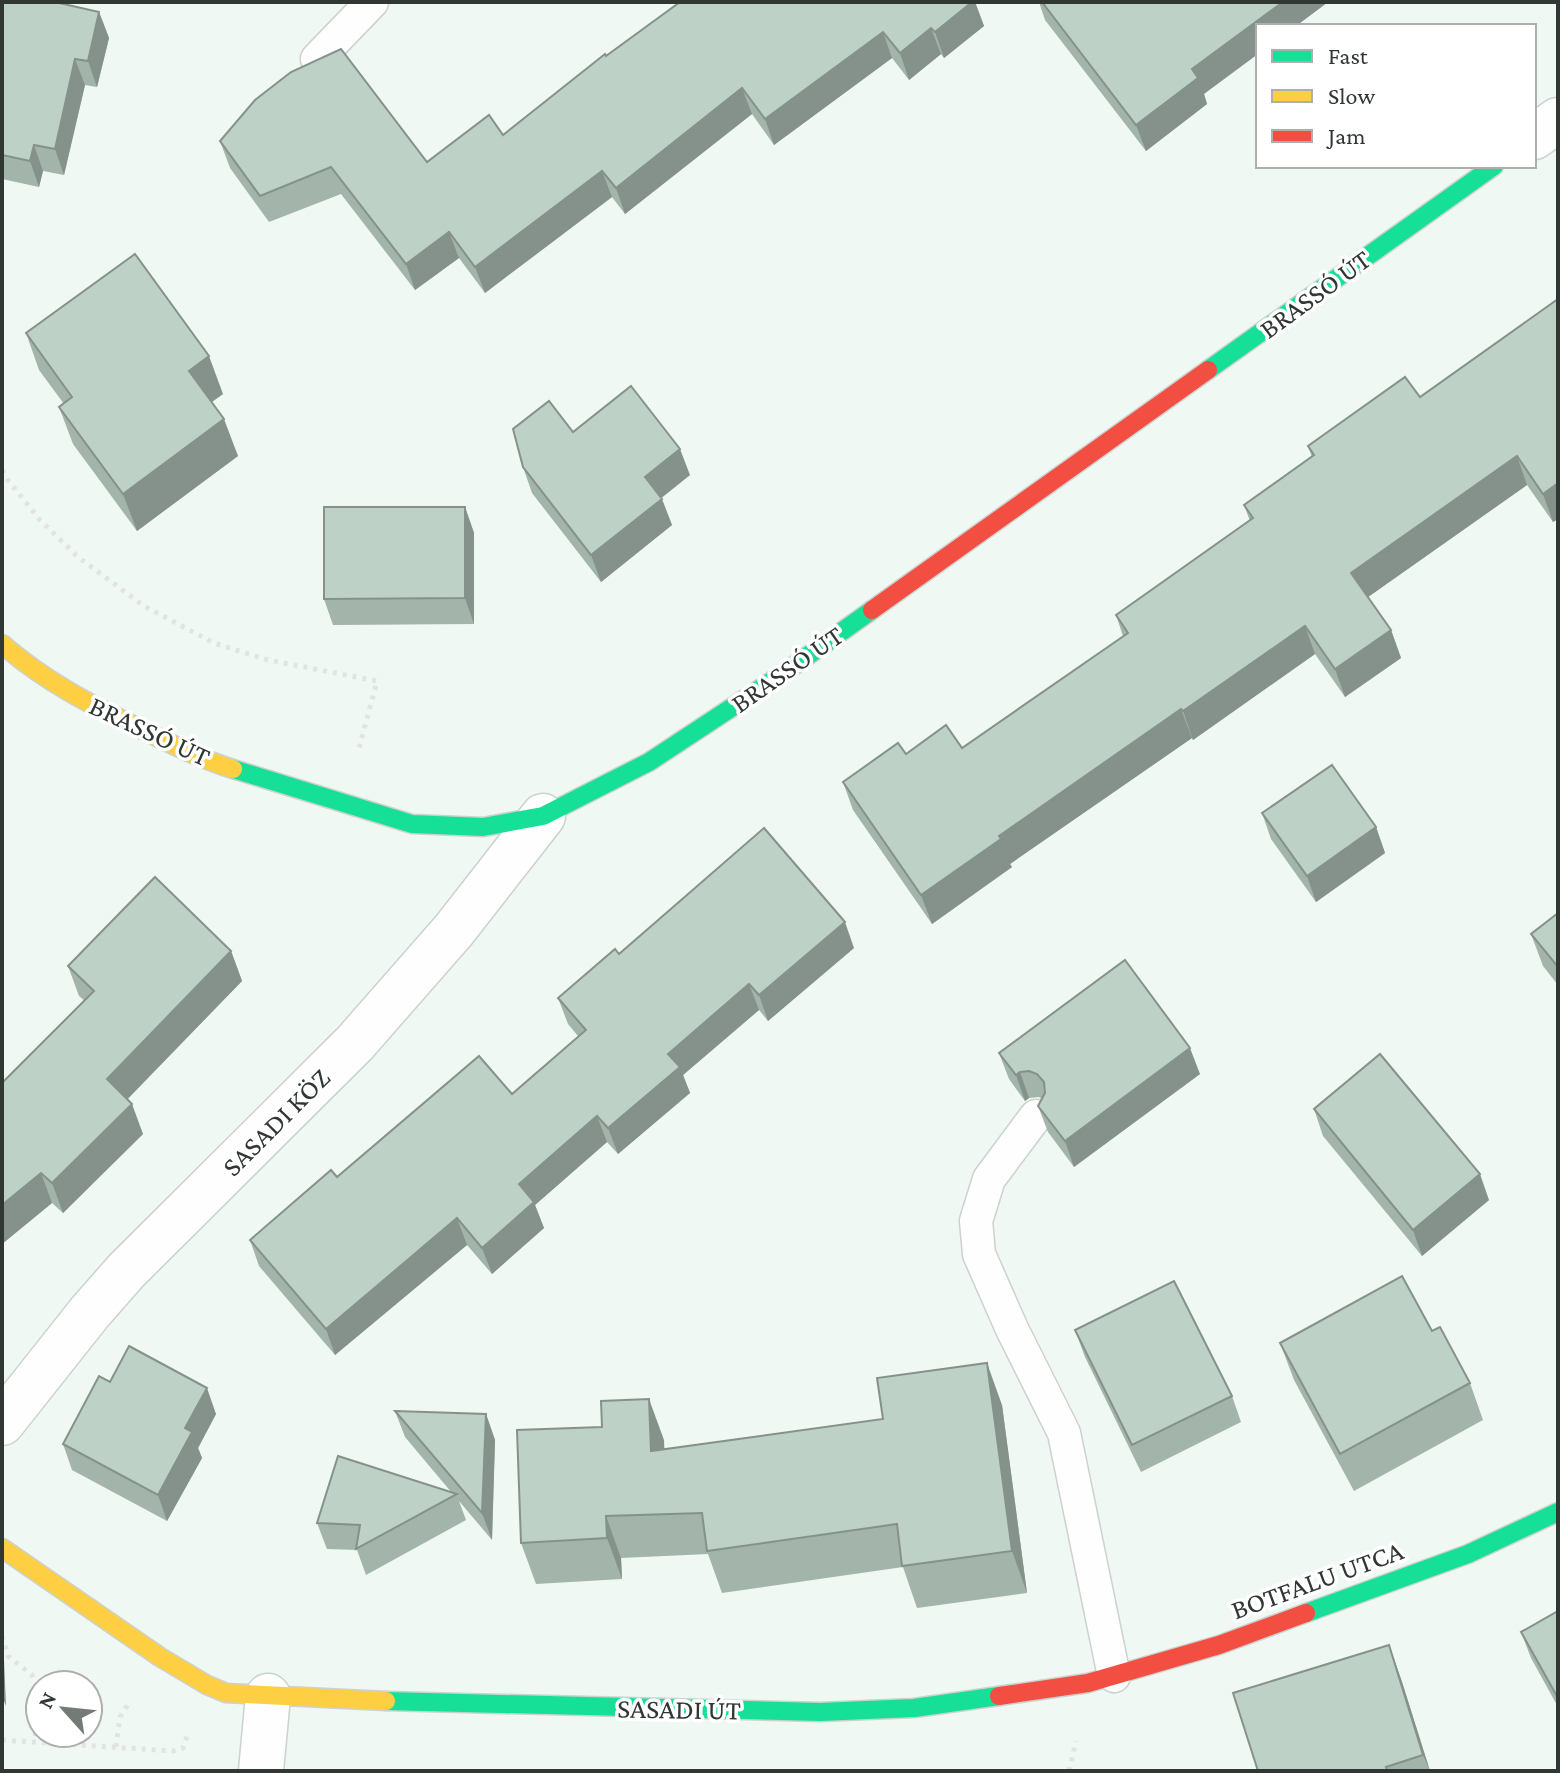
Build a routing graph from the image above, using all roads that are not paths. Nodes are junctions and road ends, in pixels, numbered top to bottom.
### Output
1 (372, 2) edge
2 (317, 59) edge
3 (1558, 120) edge
4 (1536, 136) edge
5 (1491, 168) edge
6 (2, 644) edge
7 (543, 816) junction
8 (1036, 1116) edge
9 (2, 1423) edge
10 (1558, 1512) edge
11 (2, 1548) edge
12 (1101, 1679) junction
13 (268, 1696) junction
14 (261, 1771) edge

1 - 2 lane
3 - 4 street
5 - 7 street, BRASSÓ ÚT
6 - 7 street, BRASSÓ ÚT
7 - 9 street, SASADI KÖZ
8 - 12 lane
10 - 12 street, BOTFALU UTCA
11 - 13 street, SASADI ÚT
12 - 13 street, SASADI ÚT
13 - 14 street

